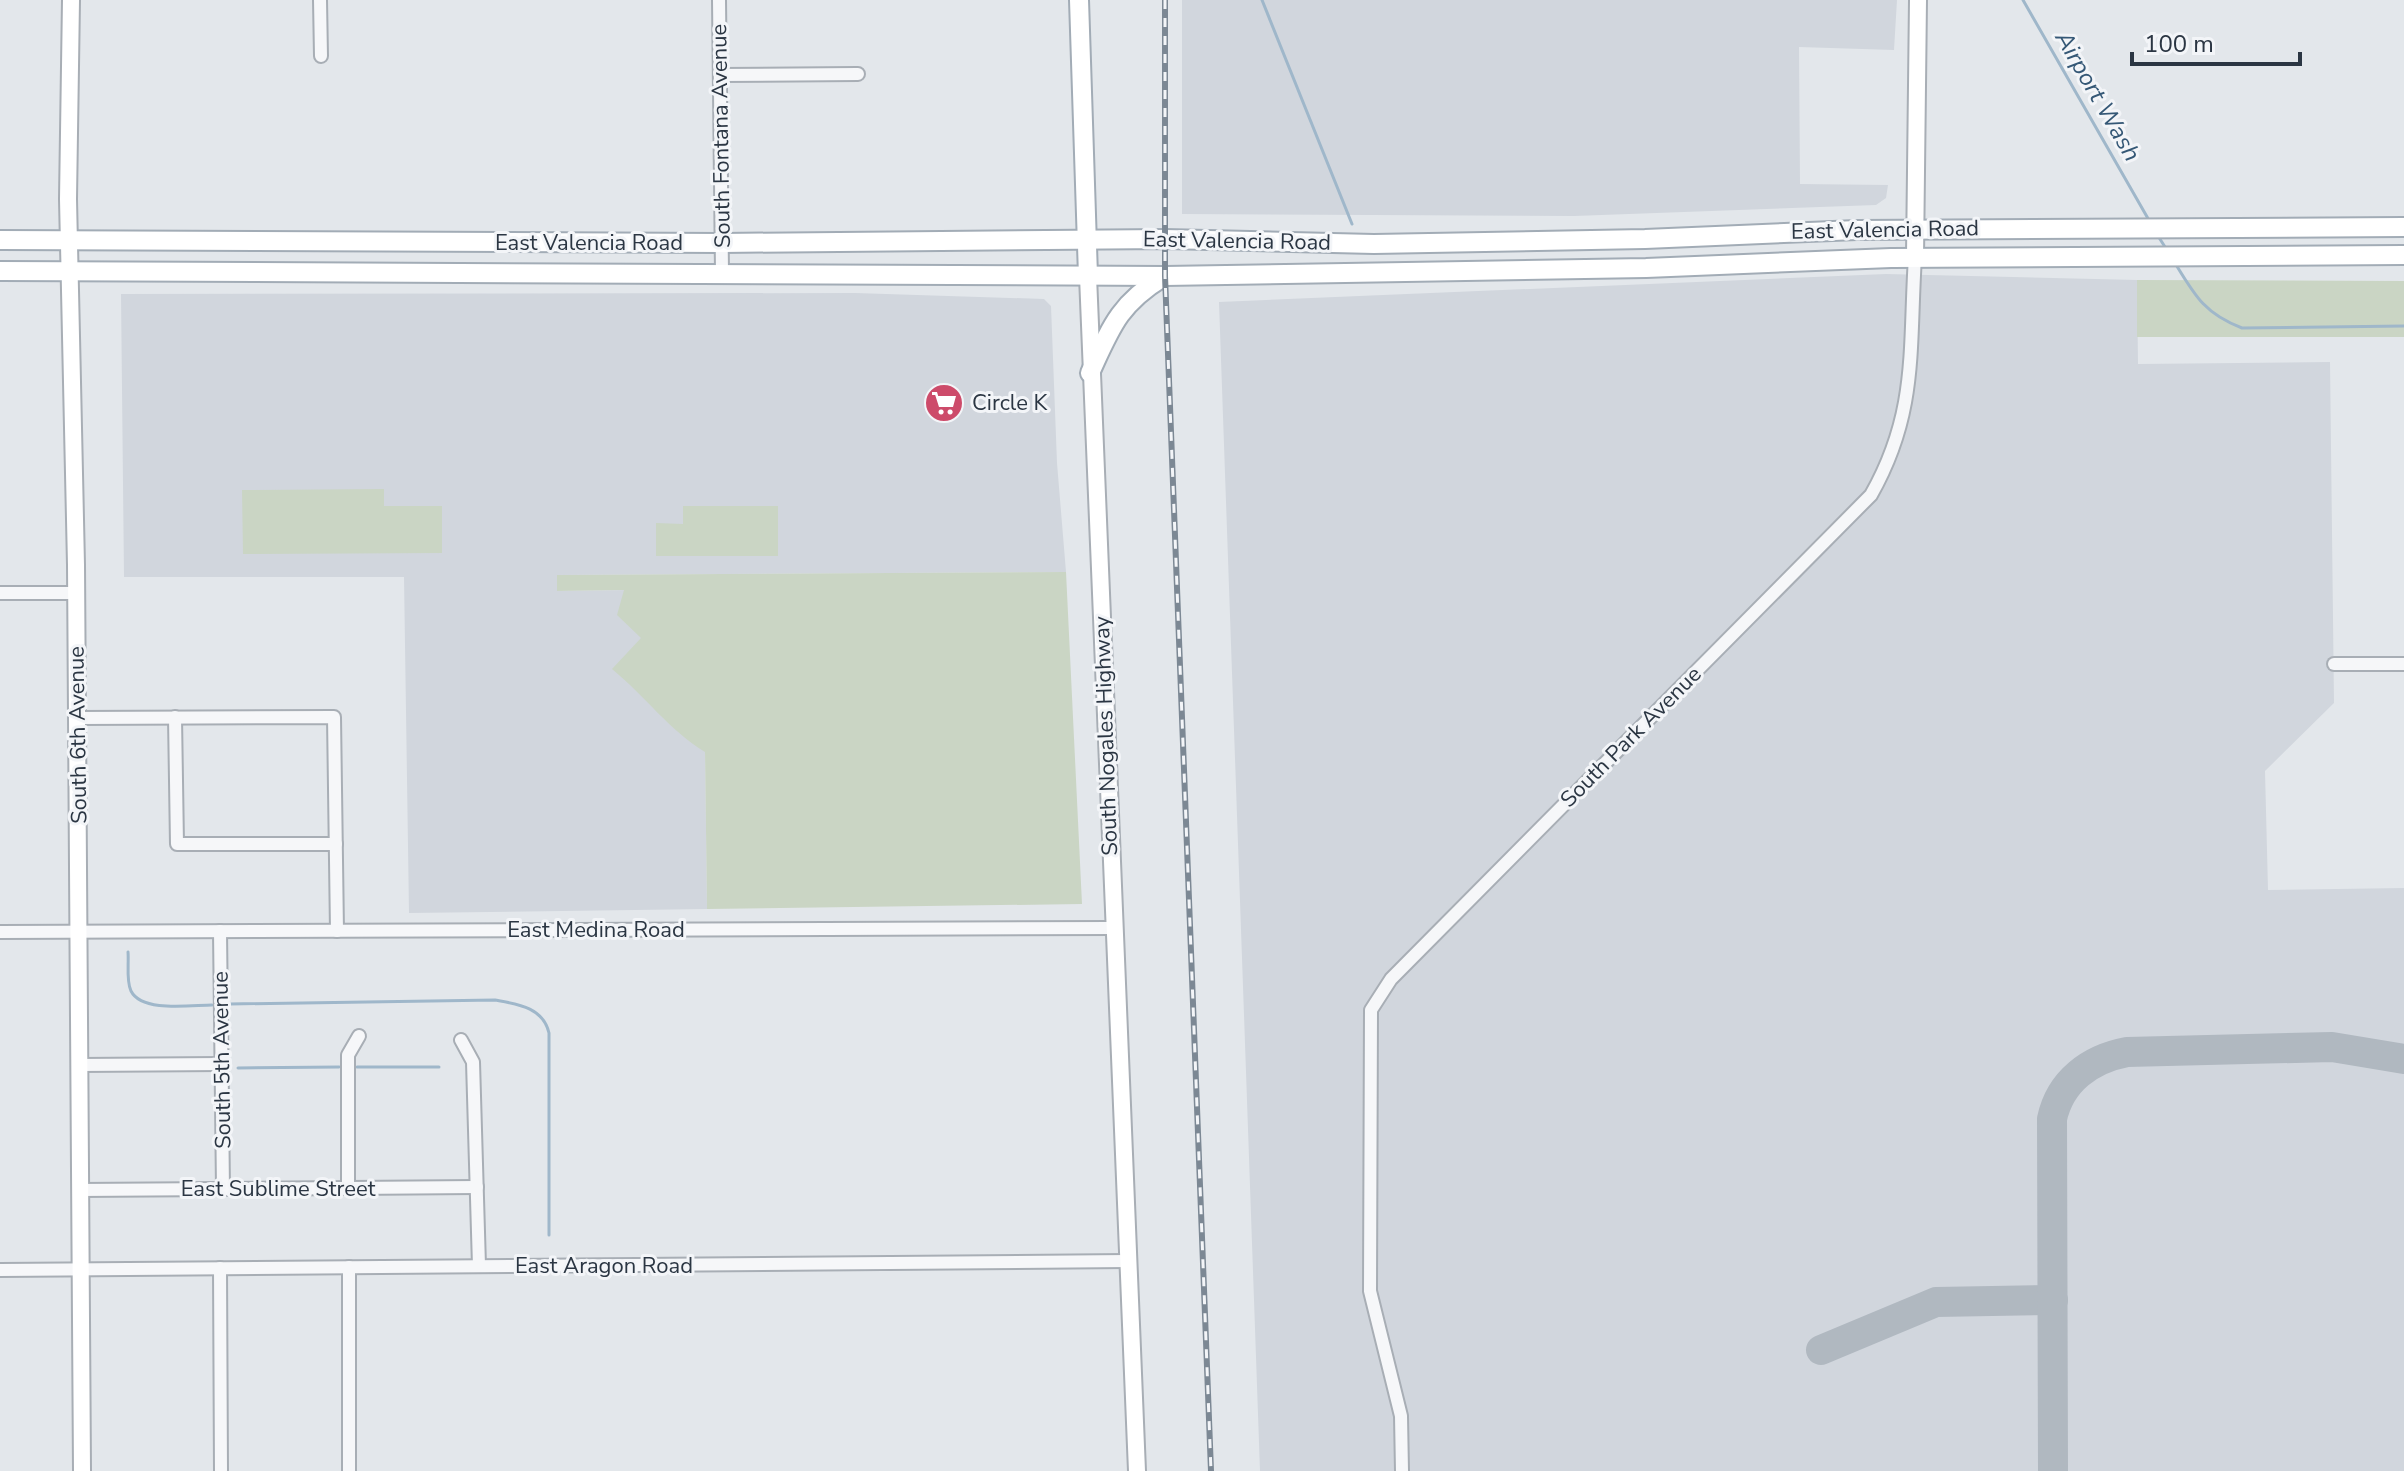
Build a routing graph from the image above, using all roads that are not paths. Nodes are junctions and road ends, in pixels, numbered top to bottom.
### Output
1 (71, 0) edge
2 (320, 0) edge
3 (719, 0) edge
4 (1079, 0) edge
5 (1918, 0) edge
6 (321, 56) dead end
7 (858, 74) dead end
8 (720, 75) junction
9 (2404, 227) edge
10 (1916, 229) junction
11 (1085, 239) junction
12 (1645, 239) junction
13 (0, 240) edge
14 (70, 243) junction
15 (440, 243) junction
16 (722, 243) junction
17 (1374, 244) junction
18 (2404, 255) edge
19 (1915, 257) junction
20 (1646, 268) junction
21 (0, 271) edge
22 (441, 272) junction
23 (722, 272) junction
24 (71, 273) junction
25 (1374, 273) junction
26 (1088, 276) junction
27 (1165, 276) junction
28 (1090, 373) junction
29 (0, 593) edge
30 (76, 593) junction
31 (2334, 664) dead end
32 (2404, 664) edge
33 (175, 717) junction
34 (78, 718) junction
35 (336, 844) junction
36 (1113, 928) junction
37 (220, 931) junction
38 (337, 931) junction
39 (0, 932) edge
40 (80, 932) junction
41 (359, 1036) dead end
42 (461, 1040) dead end
43 (222, 1064) junction
44 (79, 1065) junction
45 (477, 1187) junction
46 (348, 1188) junction
47 (223, 1189) junction
48 (79, 1190) junction
49 (1128, 1261) junction
50 (479, 1266) junction
51 (349, 1267) junction
52 (220, 1268) junction
53 (79, 1269) junction
54 (0, 1270) edge
55 (82, 1471) edge
56 (221, 1471) edge
57 (349, 1471) edge
58 (1137, 1471) edge
59 (1402, 1471) edge

1 - 14 street, South 6th Avenue
2 - 6 street
3 - 8 street, South Fontana Avenue
4 - 11 main road, South Nogales Highway
5 - 10 street, South Park Avenue
7 - 8 street
8 - 16 street, South Fontana Avenue
9 - 10 main road, East Valencia Road
10 - 12 main road, East Valencia Road
10 - 19 street, South Park Avenue
11 - 16 main road, East Valencia Road
11 - 17 main road, East Valencia Road
11 - 26 main road, South Nogales Highway
12 - 17 main road, East Valencia Road
12 - 20 main road
13 - 14 main road, East Valencia Road
14 - 15 main road, East Valencia Road
14 - 24 street, South 6th Avenue
15 - 16 main road, East Valencia Road
15 - 22 main road
16 - 23 street, South Fontana Avenue
17 - 25 main road
18 - 19 main road, East Valencia Road
19 - 20 main road, East Valencia Road
19 - 59 street, South Park Avenue
20 - 25 main road, East Valencia Road
21 - 24 main road, East Valencia Road
22 - 23 main road, East Valencia Road
22 - 24 main road, East Valencia Road
23 - 26 main road, East Valencia Road
24 - 30 street, South 6th Avenue
25 - 27 main road, East Valencia Road
26 - 27 main road, East Valencia Road
26 - 28 street, South Nogales Highway
27 - 28 main road
28 - 36 street, South Nogales Highway
29 - 30 street
30 - 34 street, South 6th Avenue
31 - 32 street
33 - 34 street
33 - 35 street
33 - 35 street
34 - 40 street, South 6th Avenue
35 - 38 street
36 - 38 street, East Medina Road
36 - 49 street, South Nogales Highway
37 - 38 street, East Medina Road
37 - 40 street, East Medina Road
37 - 43 street, South 5th Avenue
39 - 40 street, East Medina Road
40 - 44 street, South 6th Avenue
41 - 46 street
42 - 45 street
43 - 44 street
43 - 47 street, South 5th Avenue
44 - 48 street, South 6th Avenue
45 - 46 street, East Sublime Street
45 - 50 street
46 - 47 street, East Sublime Street
47 - 48 street, East Sublime Street
48 - 53 street, South 6th Avenue
49 - 50 street, East Aragon Road
49 - 58 street, South Nogales Highway
50 - 51 street, East Aragon Road
51 - 52 street, East Aragon Road
51 - 57 street
52 - 53 street, East Aragon Road
52 - 56 street
53 - 54 street, East Aragon Road
53 - 55 street, South 6th Avenue

